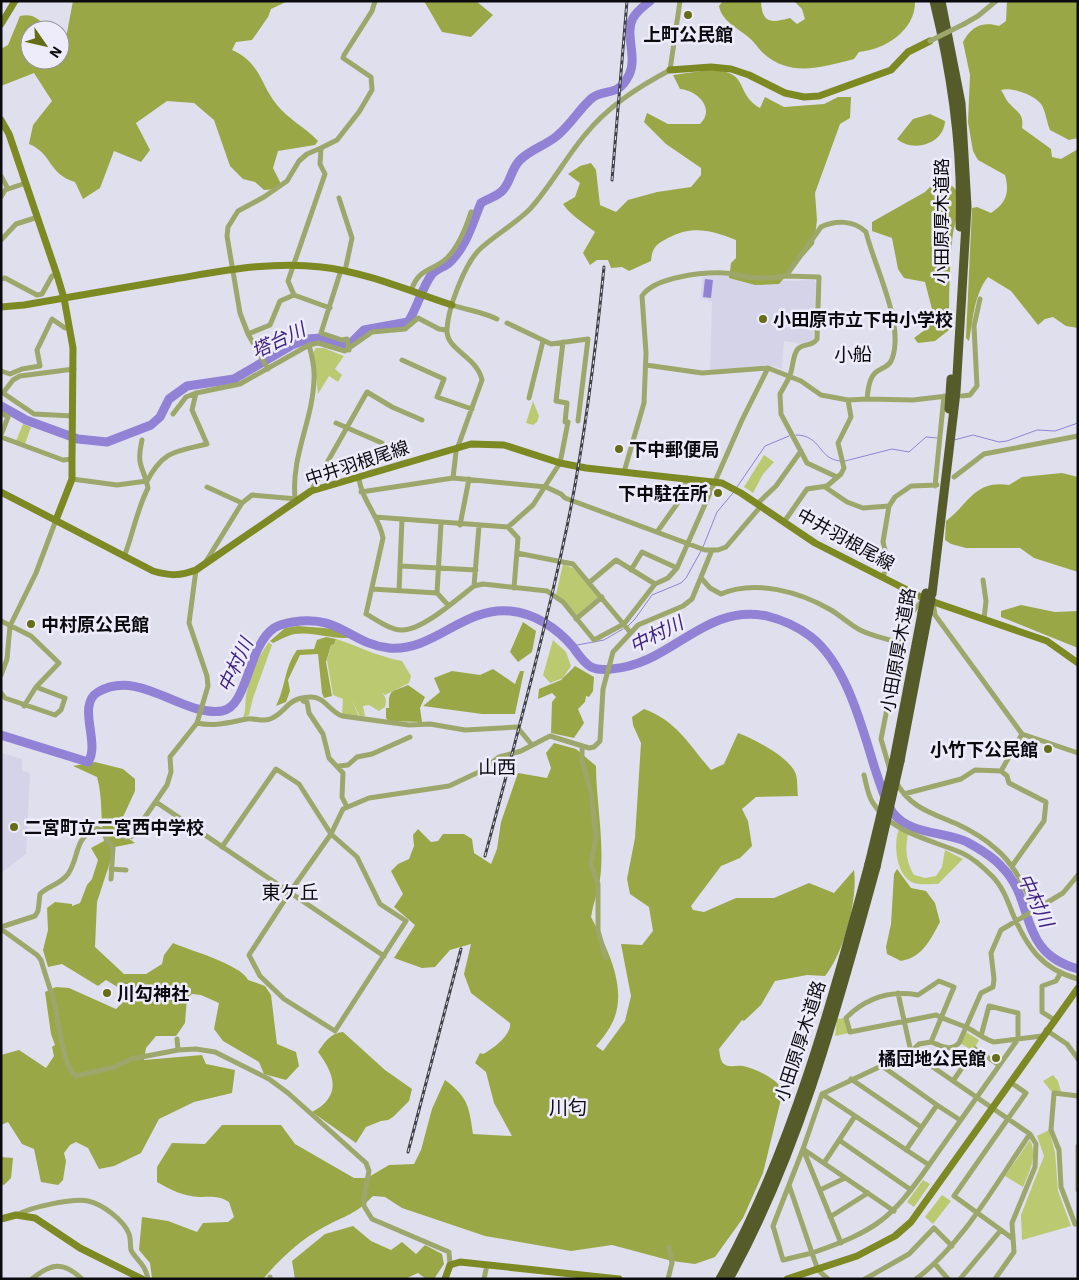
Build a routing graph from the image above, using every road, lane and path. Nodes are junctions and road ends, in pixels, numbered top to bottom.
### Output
1 (15, 1) edge
2 (375, 1) edge
3 (680, 1) edge
4 (934, 1) edge
5 (941, 1) edge
6 (996, 1) edge
7 (1, 24) edge
8 (930, 41) joint
9 (670, 70) junction
10 (1, 120) edge
11 (321, 148) junction
12 (1, 176) edge
13 (26, 183) junction
14 (8, 189) junction
15 (1, 196) edge
16 (339, 198) dead end
17 (471, 212) dead end
18 (38, 217) junction
19 (1, 240) edge
20 (293, 265) junction
21 (233, 270) junction
22 (343, 271) junction
23 (57, 275) junction
24 (786, 276) junction
25 (1, 279) edge
26 (413, 292) junction
27 (294, 295) junction
28 (64, 298) junction
29 (980, 300) dead end
30 (452, 305) junction
31 (1, 307) edge
32 (330, 308) junction
33 (497, 319) dead end
34 (507, 323) dead end
35 (70, 328) junction
36 (446, 330) junction
37 (248, 334) junction
38 (543, 341) junction
39 (564, 342) junction
40 (309, 345) junction
41 (349, 350) junction
42 (402, 360) dead end
43 (646, 365) junction
44 (768, 368) junction
45 (74, 369) junction
46 (268, 370) junction
47 (1, 372) edge
48 (790, 376) junction
49 (2, 393) edge
50 (196, 393) junction
51 (962, 396) dead end
52 (529, 398) dead end
53 (867, 399) junction
54 (848, 400) junction
55 (472, 409) junction
56 (1, 413) edge
57 (173, 414) dead end
58 (73, 416) junction
59 (422, 420) dead end
60 (578, 420) dead end
61 (336, 423) dead end
62 (346, 429) junction
63 (1, 436) edge
64 (1078, 436) edge
65 (142, 440) dead end
66 (382, 443) dead end
67 (459, 446) junction
68 (801, 451) junction
69 (72, 459) junction
70 (560, 463) junction
71 (624, 472) junction
72 (838, 477) junction
73 (954, 477) dead end
74 (453, 478) junction
75 (687, 478) junction
76 (72, 479) junction
77 (359, 479) junction
78 (469, 479) junction
79 (147, 481) junction
80 (714, 482) junction
81 (207, 487) dead end
82 (546, 487) junction
83 (825, 487) junction
84 (311, 491) junction
85 (1, 492) edge
86 (361, 492) junction
87 (296, 498) junction
88 (242, 503) junction
89 (759, 505) junction
90 (889, 506) junction
91 (374, 517) junction
92 (402, 519) junction
93 (56, 520) junction
94 (784, 522) junction
95 (441, 523) junction
96 (460, 525) junction
97 (479, 526) junction
98 (508, 528) junction
99 (657, 532) junction
100 (690, 544) junction
101 (712, 550) junction
102 (517, 553) junction
103 (124, 557) junction
104 (204, 564) junction
105 (401, 566) junction
106 (439, 568) junction
107 (677, 568) junction
108 (196, 570) junction
109 (476, 570) junction
110 (631, 570) junction
111 (883, 577) junction
112 (702, 579) junction
113 (983, 580) dead end
114 (590, 582) junction
115 (655, 584) junction
116 (474, 586) junction
117 (514, 588) junction
118 (372, 589) junction
119 (399, 590) junction
120 (437, 593) junction
121 (602, 597) junction
122 (929, 597) junction
123 (448, 606) junction
124 (576, 619) junction
125 (984, 619) junction
126 (1, 621) edge
127 (624, 624) junction
128 (10, 626) junction
129 (629, 631) junction
130 (900, 643) junction
131 (1078, 663) edge
132 (1, 674) edge
133 (36, 687) junction
134 (1, 693) edge
135 (303, 698) junction
136 (24, 706) junction
137 (198, 722) junction
138 (1022, 734) junction
139 (410, 737) dead end
140 (532, 745) junction
141 (582, 746) junction
142 (1078, 753) edge
143 (339, 766) junction
144 (1001, 771) junction
145 (864, 775) dead end
146 (902, 792) junction
147 (156, 802) junction
148 (872, 803) junction
149 (347, 807) junction
150 (100, 830) junction
151 (331, 834) junction
152 (222, 847) junction
153 (872, 865) junction
154 (1012, 866) junction
155 (111, 869) junction
156 (126, 871) dead end
157 (1078, 875) edge
158 (111, 879) dead end
159 (290, 892) junction
160 (1036, 909) junction
161 (1015, 921) junction
162 (1, 928) edge
163 (384, 956) junction
164 (606, 958) dead end
165 (1060, 974) junction
166 (1078, 979) edge
167 (1078, 988) edge
168 (898, 993) junction
169 (943, 1018) junction
170 (1053, 1020) junction
171 (905, 1021) junction
172 (967, 1027) junction
173 (1044, 1033) junction
174 (981, 1036) junction
175 (177, 1039) dead end
176 (1018, 1039) junction
177 (931, 1042) junction
178 (178, 1050) junction
179 (911, 1052) junction
180 (1077, 1058) edge
181 (999, 1064) junction
182 (882, 1066) junction
183 (851, 1079) junction
184 (953, 1081) junction
185 (1010, 1082) junction
186 (822, 1094) junction
187 (1078, 1096) edge
188 (976, 1097) junction
189 (937, 1105) junction
190 (992, 1108) junction
191 (855, 1116) junction
192 (1008, 1119) junction
193 (960, 1120) junction
194 (921, 1127) junction
195 (1030, 1134) junction
196 (839, 1140) junction
197 (1078, 1146) edge
198 (803, 1149) junction
199 (906, 1150) junction
200 (824, 1163) junction
201 (929, 1165) junction
202 (845, 1178) junction
203 (789, 1185) junction
204 (820, 1190) junction
205 (911, 1190) junction
206 (1078, 1190) edge
207 (868, 1193) junction
208 (894, 1211) junction
209 (976, 1212) junction
210 (16, 1215) junction
211 (830, 1216) junction
212 (1, 1219) edge
213 (1078, 1224) edge
214 (1001, 1230) junction
215 (1013, 1239) junction
216 (841, 1243) junction
217 (952, 1246) junction
218 (669, 1247) dead end
219 (812, 1253) junction
220 (935, 1264) junction
221 (450, 1265) junction
222 (487, 1265) junction
223 (818, 1270) junction
224 (572, 1276) edge
225 (32, 1279) edge
226 (82, 1279) edge
227 (142, 1279) edge
228 (148, 1279) edge
229 (444, 1279) edge
230 (484, 1279) edge
231 (619, 1279) edge
232 (668, 1279) edge
233 (720, 1279) edge
234 (729, 1279) edge
235 (787, 1279) edge
236 (828, 1279) edge
237 (865, 1279) edge
238 (916, 1279) edge
239 (948, 1279) edge
240 (960, 1279) edge
241 (995, 1279) edge

1 - 7 street
2 - 11 street
3 - 9 street
4 - 122 highway, 小田原厚木道路
5 - 122 highway, 小田原厚木道路
6 - 8 street, bridge
8 - 9 street
9 - 30 street
10 - 13 street
11 - 20 street
11 - 21 street
12 - 14 street
13 - 14 street
13 - 18 street
14 - 15 street
16 - 22 street
17 - 26 street
18 - 19 street
18 - 23 street
20 - 21 street
20 - 22 street
20 - 27 street
21 - 28 street
21 - 37 street
22 - 26 street
22 - 32 street
23 - 25 street
23 - 28 street
24 - 43 street
24 - 48 street
24 - 53 street
26 - 30 street
27 - 32 street
27 - 37 street
28 - 31 street
28 - 35 street
29 - 51 street
30 - 33 street
30 - 36 street
32 - 41 street
34 - 38 street
35 - 45 street
35 - 47 street
36 - 41 street
36 - 55 street
37 - 46 street
38 - 39 street
38 - 52 street
39 - 60 street
39 - 70 street
40 - 41 street
40 - 46 street
40 - 87 street
42 - 55 street
43 - 44 street
43 - 71 street
44 - 48 street
44 - 80 street
45 - 49 street
45 - 58 street
46 - 50 street
48 - 54 street
48 - 68 street
49 - 58 street
50 - 57 street
50 - 79 street
53 - 54 street
53 - 90 street
54 - 72 street
55 - 67 street
56 - 63 street
58 - 69 street
59 - 62 street
61 - 62 street
62 - 66 street
62 - 84 street
63 - 69 street
64 - 73 street
65 - 79 street
67 - 70 street, 中井羽根尾線
67 - 74 street
67 - 77 street, 中井羽根尾線
68 - 72 street
68 - 89 street
69 - 76 street
70 - 71 street, 中井羽根尾線
70 - 82 street
71 - 75 street, 中井羽根尾線
72 - 83 street
74 - 78 street
74 - 86 street
75 - 80 street, 中井羽根尾線
75 - 99 street
76 - 79 street
76 - 93 street
77 - 84 street, 中井羽根尾線
77 - 86 street
78 - 82 street
78 - 96 street
79 - 103 street
80 - 89 street, 中井羽根尾線
80 - 100 street
81 - 88 street
82 - 98 street
82 - 99 street
83 - 90 street
83 - 94 street
84 - 87 street, 中井羽根尾線
85 - 93 street, 中井羽根尾線
86 - 91 street
87 - 88 street
87 - 104 street, 中井羽根尾線
88 - 104 street
89 - 94 street, 中井羽根尾線
89 - 101 street
90 - 111 street
91 - 92 street
91 - 118 street
92 - 95 street
92 - 105 street
93 - 103 street, 中井羽根尾線
93 - 128 street
94 - 111 street, 中井羽根尾線
95 - 96 street
95 - 106 street
96 - 97 street
97 - 98 street
97 - 109 street
98 - 102 street
99 - 100 street
100 - 101 street
100 - 107 street
101 - 112 street
102 - 114 street
102 - 117 street
103 - 108 street, 中井羽根尾線
104 - 108 street, 中井羽根尾線
105 - 106 street
105 - 119 street
106 - 109 street
106 - 120 street
107 - 110 street
107 - 115 street
108 - 137 street
109 - 116 street
110 - 114 street
110 - 115 street
111 - 122 street, 中井羽根尾線
112 - 129 street
112 - 130 street
113 - 125 street
114 - 121 street
115 - 127 street
116 - 117 street
116 - 123 street
117 - 124 street
118 - 119 street
118 - 123 street
119 - 120 street
120 - 123 street
121 - 124 street
121 - 127 street
122 - 125 street, 中井羽根尾線
122 - 130 street
122 - 138 street
122 - 153 highway, 小田原厚木道路, bridge
124 - 127 street
125 - 131 street, 中井羽根尾線
126 - 128 street
127 - 129 street
128 - 132 street
128 - 133 street
129 - 141 street
130 - 146 street
133 - 136 street
133 - 136 street
134 - 136 street
135 - 137 street
135 - 140 street
135 - 143 street
137 - 147 street
138 - 142 street
138 - 144 street
139 - 143 street
140 - 141 street
140 - 149 street
141 - 164 street
143 - 149 street
144 - 146 street
144 - 154 street
145 - 148 street
146 - 148 street
146 - 154 street
147 - 150 street
147 - 152 street
148 - 161 street
149 - 151 street
150 - 155 street
150 - 162 street
151 - 152 street
151 - 159 street
151 - 163 street
152 - 159 street
153 - 233 highway, 小田原厚木道路
153 - 234 highway, 小田原厚木道路
154 - 160 street
155 - 156 street
155 - 158 street
157 - 160 street
159 - 163 street
159 - 163 street
160 - 161 street
161 - 165 street
161 - 172 street
162 - 178 street
165 - 166 street
165 - 170 street
167 - 170 street
168 - 169 street
168 - 171 street
168 - 171 street
169 - 171 street
169 - 172 street
169 - 177 street
170 - 173 street
171 - 179 street
172 - 174 street
172 - 177 street
173 - 176 street
173 - 180 street
173 - 185 street
174 - 176 street
174 - 176 street
175 - 178 street
176 - 181 street
177 - 179 street
178 - 221 street
179 - 182 street
179 - 184 street
181 - 184 street
181 - 188 street
182 - 183 street
182 - 189 street
183 - 186 street
183 - 194 street
184 - 188 street
185 - 190 street
185 - 192 street
186 - 191 street
186 - 198 street
187 - 213 street
188 - 190 street
188 - 193 street
189 - 193 street
189 - 194 street
190 - 192 street
190 - 223 street
191 - 196 street
191 - 199 street
192 - 195 street
192 - 209 street
193 - 201 street
194 - 199 street
195 - 209 street
195 - 215 street
196 - 200 street
196 - 205 street
197 - 206 street
198 - 200 street
198 - 203 street
198 - 204 street
199 - 201 street
200 - 202 street
201 - 205 street
202 - 204 street
202 - 207 street
203 - 219 street
203 - 219 street
204 - 211 street
205 - 208 street
207 - 208 street
207 - 211 street
208 - 216 street
209 - 214 street
209 - 217 street
210 - 212 street
210 - 227 street
210 - 228 street
211 - 216 street
214 - 215 street
214 - 240 street
215 - 241 street
216 - 219 street
217 - 220 street
217 - 237 street
218 - 232 street
219 - 223 street
220 - 238 street
220 - 239 street
221 - 222 street
221 - 229 street
222 - 224 street
222 - 230 street
223 - 235 street
223 - 236 street
224 - 231 street
225 - 226 street

